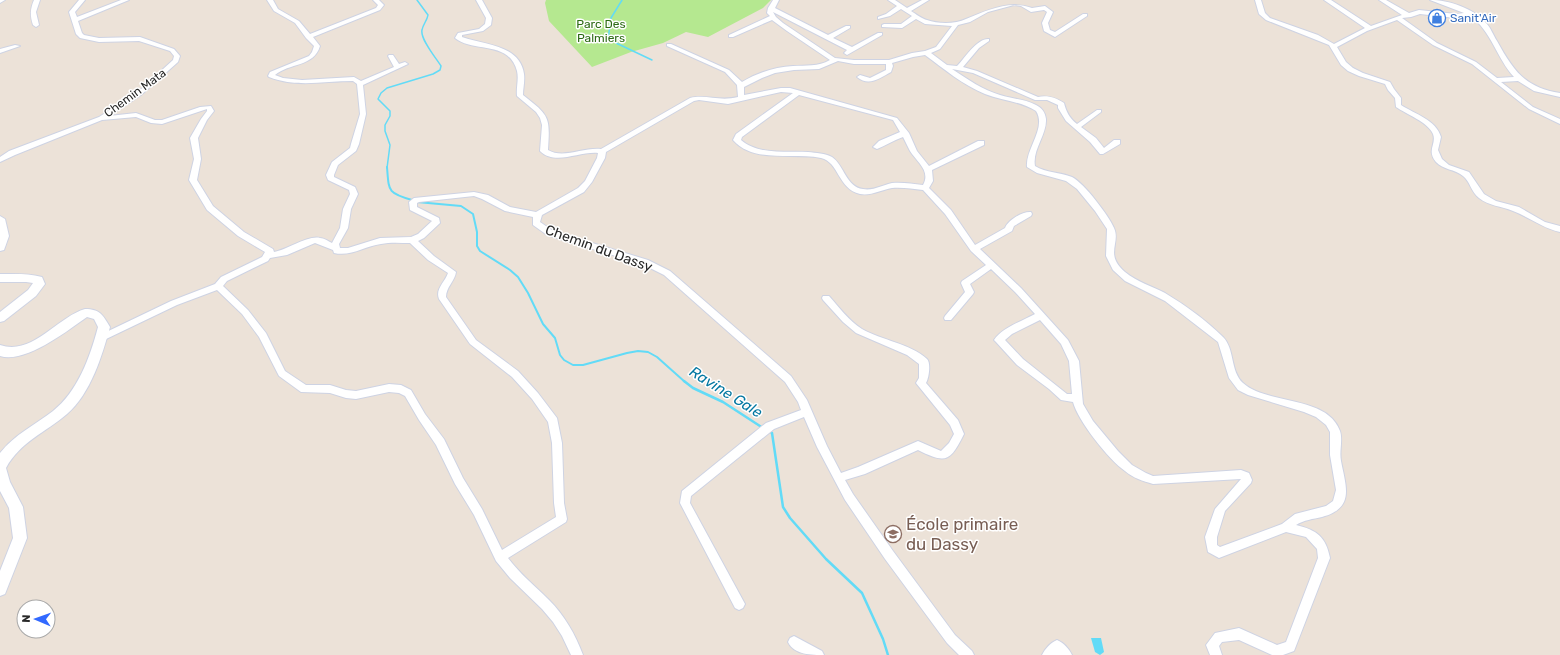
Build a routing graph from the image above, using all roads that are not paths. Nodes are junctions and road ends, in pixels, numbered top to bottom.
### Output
1 (37, 0) edge
2 (82, 0) edge
3 (126, 0) edge
4 (270, 0) edge
5 (376, 0) edge
6 (479, 0) edge
7 (776, 0) edge
8 (891, 0) edge
9 (926, 0) edge
10 (997, 0) edge
11 (1258, 0) edge
12 (1327, 0) edge
13 (1382, 0) edge
14 (1433, 0) edge
15 (901, 6) junction
16 (771, 8) junction
17 (996, 8) junction
18 (908, 10) junction
19 (1469, 14) junction
20 (1085, 15) dead end
21 (1409, 16) junction
22 (773, 17) junction
23 (917, 17) junction
24 (880, 18) dead end
25 (1398, 18) junction
26 (74, 20) junction
27 (956, 24) junction
28 (36, 25) dead end
29 (884, 26) dead end
30 (848, 27) dead end
31 (1370, 28) junction
32 (880, 34) dead end
33 (308, 36) junction
34 (731, 36) dead end
35 (828, 38) junction
36 (986, 40) dead end
37 (669, 45) dead end
38 (17, 46) dead end
39 (1334, 46) junction
40 (852, 50) junction
41 (0, 51) edge
42 (926, 53) junction
43 (391, 56) dead end
44 (836, 60) junction
45 (889, 62) junction
46 (405, 64) dead end
47 (943, 65) junction
48 (397, 67) junction
49 (959, 68) junction
50 (860, 77) dead end
51 (1519, 79) junction
52 (1496, 80) junction
53 (360, 84) junction
54 (740, 86) junction
55 (798, 92) junction
56 (1027, 95) junction
57 (1560, 95) edge
58 (741, 98) junction
59 (1020, 102) junction
60 (1099, 111) dead end
61 (101, 118) junction
62 (1560, 122) edge
63 (1077, 127) junction
64 (905, 133) junction
65 (1117, 142) dead end
66 (981, 143) dead end
67 (877, 148) dead end
68 (602, 151) junction
69 (0, 160) edge
70 (928, 169) junction
71 (925, 188) junction
72 (1028, 214) dead end
73 (538, 215) junction
74 (0, 219) edge
75 (1560, 229) edge
76 (412, 240) junction
77 (0, 247) edge
78 (335, 248) junction
79 (974, 249) junction
80 (269, 255) junction
81 (991, 265) junction
82 (0, 278) edge
83 (218, 286) junction
84 (826, 298) dead end
85 (1041, 315) junction
86 (0, 318) edge
87 (948, 318) dead end
88 (101, 338) junction
89 (0, 350) edge
90 (1077, 399) junction
91 (807, 412) junction
92 (0, 465) edge
93 (0, 470) edge
94 (839, 478) junction
95 (1286, 527) junction
96 (500, 557) junction
97 (0, 588) edge
98 (739, 604) dead end
99 (794, 642) dead end
100 (577, 655) edge
101 (818, 655) edge
102 (968, 655) edge
103 (1048, 655) edge
104 (1066, 655) edge
105 (1216, 655) edge

1 - 28 street
2 - 26 street
3 - 26 street
4 - 33 street
5 - 33 street
6 - 68 street
7 - 16 street
8 - 15 street
9 - 18 street
10 - 17 street
11 - 39 street
12 - 31 street
13 - 21 street
14 - 19 street
15 - 18 street
15 - 24 street
16 - 22 street
16 - 35 street
17 - 20 street
17 - 27 street
18 - 23 street
19 - 21 street
19 - 51 street
21 - 25 street
22 - 34 street
22 - 44 street
23 - 27 street
23 - 29 street
25 - 31 street
25 - 52 street
26 - 61 street, Chemin Mata
27 - 42 street
30 - 35 street
31 - 39 street
32 - 40 street
33 - 53 street
35 - 40 street
36 - 49 street
37 - 54 street
38 - 41 street
39 - 75 street
40 - 44 street
42 - 45 street
42 - 47 street
43 - 48 street
44 - 45 street
44 - 54 street
45 - 50 street
46 - 48 street
47 - 49 street
47 - 59 street
48 - 53 street
49 - 56 street
51 - 52 street
51 - 57 street
52 - 62 street
53 - 78 street
54 - 58 street
55 - 58 street
55 - 64 street
55 - 71 street
56 - 59 street
56 - 63 street
58 - 68 street
59 - 95 street
60 - 63 street
61 - 69 street, Chemin Mata
61 - 80 street
63 - 65 street
64 - 67 street
64 - 70 street
66 - 70 street
68 - 73 street, Chemin du Dassy
70 - 71 street
71 - 79 street
72 - 79 street
73 - 76 street
73 - 91 street, Chemin du Dassy
74 - 77 main road
76 - 78 street
76 - 96 street
78 - 80 street
79 - 81 street
80 - 83 street
81 - 85 street
81 - 87 street
82 - 86 main road
83 - 88 street
83 - 96 street
84 - 94 street
85 - 90 street
85 - 90 street
88 - 89 main road
88 - 92 main road
90 - 95 street
91 - 94 street, Chemin du Dassy
91 - 98 street
93 - 97 main road
94 - 102 street, Chemin du Dassy
95 - 105 street
96 - 100 street
99 - 101 street
103 - 104 street

